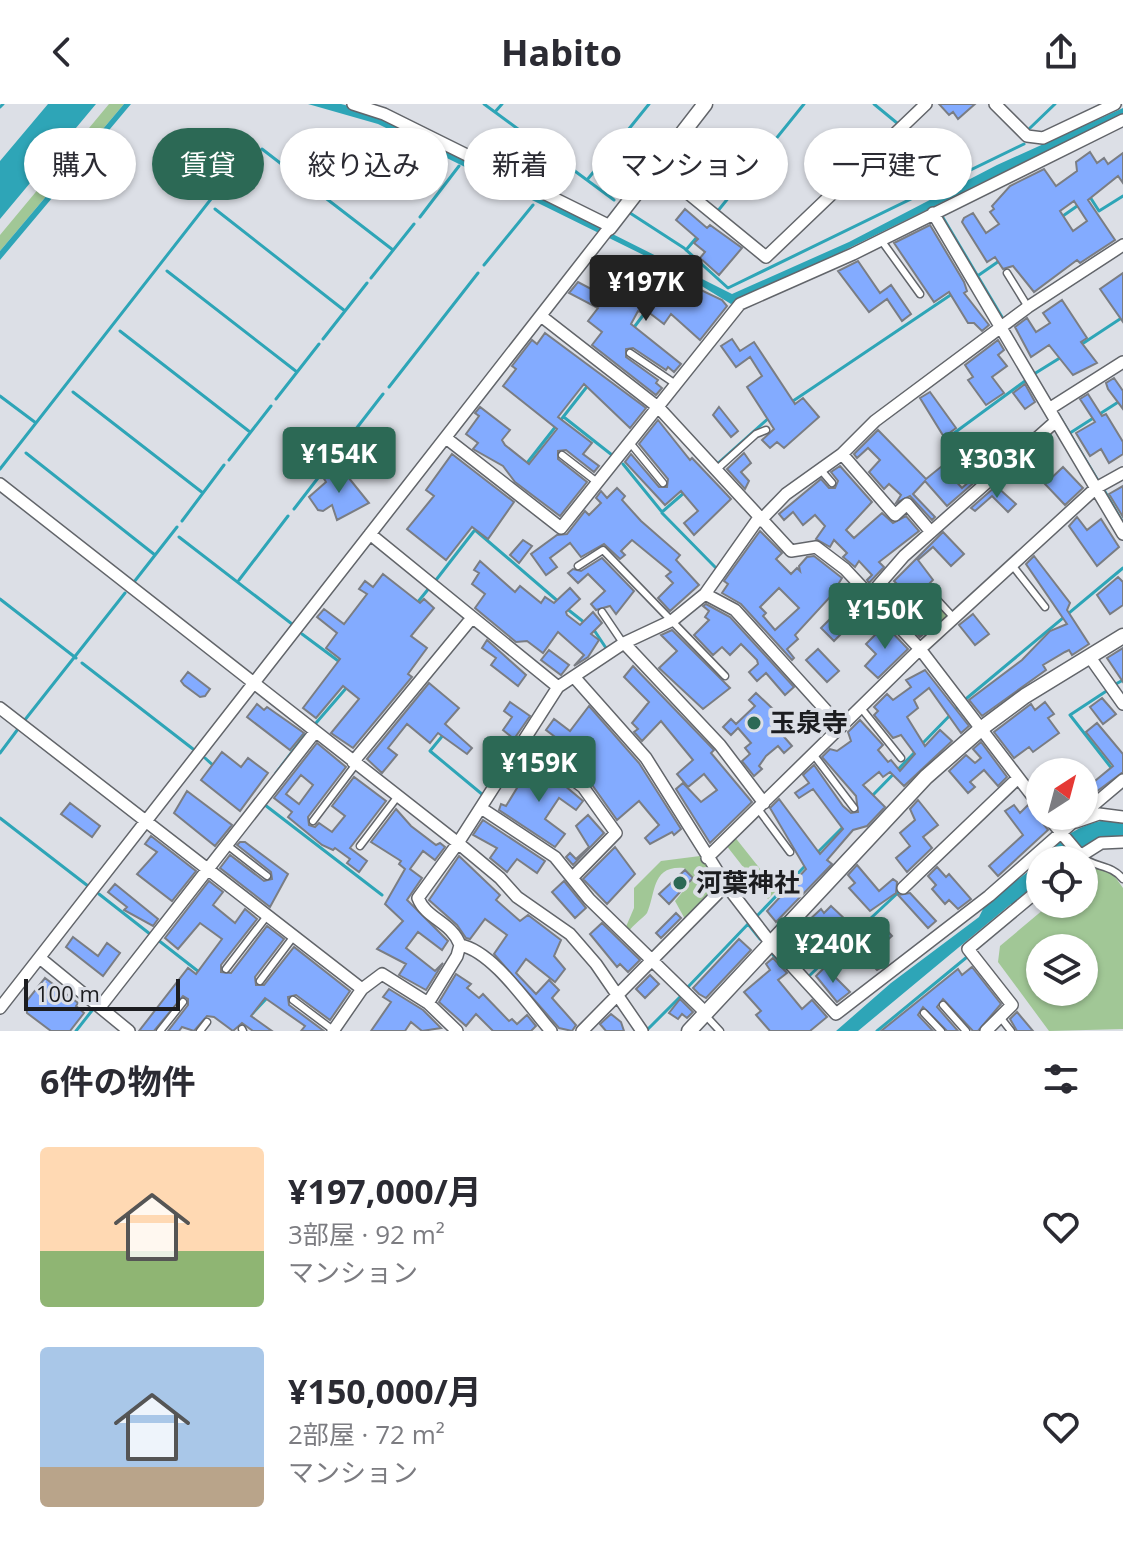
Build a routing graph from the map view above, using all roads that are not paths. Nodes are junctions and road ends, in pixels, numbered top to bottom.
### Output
1 (353, 104) edge
2 (705, 104) edge
3 (926, 104) edge
4 (995, 104) edge
5 (1115, 104) edge
6 (1123, 120) edge
7 (686, 128) edge
8 (630, 200) edge
9 (696, 200) edge
10 (933, 213) junction
11 (607, 230) junction
12 (881, 240) junction
13 (1123, 245) edge
14 (1007, 273) dead end
15 (920, 294) dead end
16 (1028, 307) junction
17 (541, 316) junction
18 (1001, 328) junction
19 (630, 353) dead end
20 (1123, 362) edge
21 (677, 385) junction
22 (659, 408) junction
23 (1049, 409) junction
24 (1056, 421) junction
25 (766, 430) dead end
26 (446, 438) junction
27 (631, 444) junction
28 (842, 454) junction
29 (562, 455) dead end
30 (820, 469) junction
31 (715, 471) junction
32 (1123, 473) edge
33 (663, 483) dead end
34 (832, 483) dead end
35 (0, 484) edge
36 (600, 484) junction
37 (1096, 488) junction
38 (759, 520) junction
39 (931, 532) junction
40 (370, 534) junction
41 (1123, 534) edge
42 (1012, 565) junction
43 (578, 566) dead end
44 (930, 592) dead end
45 (705, 594) junction
46 (870, 595) junction
47 (1045, 607) dead end
48 (602, 612) dead end
49 (954, 618) junction
50 (471, 619) junction
51 (673, 620) junction
52 (1123, 636) edge
53 (623, 643) junction
54 (920, 649) junction
55 (1089, 656) junction
56 (725, 676) dead end
57 (575, 678) junction
58 (253, 685) junction
59 (558, 687) junction
60 (1123, 704) edge
61 (0, 708) edge
62 (861, 708) junction
63 (841, 727) junction
64 (982, 728) junction
65 (315, 732) junction
66 (523, 742) junction
67 (813, 754) junction
68 (901, 758) dead end
69 (355, 763) junction
70 (1018, 778) junction
71 (1123, 780) edge
72 (1026, 788) edge
73 (398, 796) junction
74 (1098, 801) edge
75 (761, 806) junction
76 (481, 808) junction
77 (854, 808) dead end
78 (1098, 814) edge
79 (1123, 817) edge
80 (313, 821) dead end
81 (147, 822) junction
82 (1059, 830) edge
83 (1065, 830) edge
84 (1062, 833) junction
85 (1123, 842) edge
86 (458, 843) junction
87 (227, 845) junction
88 (360, 846) dead end
89 (1071, 846) edge
90 (1095, 846) edge
91 (790, 852) dead end
92 (707, 858) junction
93 (1098, 865) edge
94 (208, 870) junction
95 (267, 876) dead end
96 (572, 878) junction
97 (1123, 879) edge
98 (726, 885) junction
99 (903, 888) dead end
100 (1026, 901) edge
101 (267, 916) junction
102 (294, 936) junction
103 (770, 942) junction
104 (460, 945) junction
105 (41, 959) junction
106 (652, 959) junction
107 (226, 969) dead end
108 (260, 981) dead end
109 (362, 989) junction
110 (618, 995) junction
111 (293, 1000) dead end
112 (183, 1002) dead end
113 (428, 1003) junction
114 (943, 1005) dead end
115 (100, 1007) junction
116 (0, 1008) edge
117 (705, 1013) junction
118 (924, 1013) dead end
119 (1000, 1017) junction
120 (207, 1022) dead end
121 (452, 1029) edge
122 (333, 1030) edge
123 (129, 1031) edge
124 (160, 1031) edge
125 (200, 1031) edge
126 (551, 1031) edge
127 (582, 1031) edge
128 (642, 1031) edge
129 (689, 1031) edge
130 (720, 1031) edge
131 (941, 1031) edge
132 (966, 1031) edge
133 (986, 1031) edge
134 (1011, 1031) edge

1 - 11 street
2 - 7 street
3 - 9 street
4 - 5 street
6 - 10 street
8 - 11 street
10 - 12 street
10 - 18 street
11 - 17 street
12 - 15 lane
12 - 21 street
13 - 16 street
14 - 16 lane
16 - 18 street
17 - 22 street
17 - 26 street
18 - 23 street
18 - 28 street
19 - 21 lane
20 - 23 street
21 - 22 street
22 - 27 street
22 - 31 street
23 - 24 street
24 - 37 street
24 - 39 street
25 - 31 lane
26 - 36 street
26 - 40 street
27 - 33 lane
27 - 36 street
28 - 30 street
28 - 39 street
29 - 36 lane
30 - 34 lane
30 - 38 street
31 - 38 street
32 - 37 street
35 - 58 street
37 - 41 street
37 - 42 street
38 - 45 street
38 - 46 street
39 - 46 street
40 - 50 street
40 - 58 street
42 - 47 lane
42 - 49 street
43 - 51 lane
44 - 49 lane
45 - 51 street
45 - 63 street
46 - 54 street
48 - 53 lane
49 - 54 street
50 - 59 street
50 - 69 street
51 - 53 street
51 - 56 lane
52 - 55 street
53 - 57 street
53 - 75 street
54 - 62 street
54 - 64 street
55 - 60 street
55 - 64 street
57 - 59 street
57 - 92 street
58 - 65 street
58 - 81 street
59 - 66 street
61 - 81 street
62 - 63 street
62 - 68 lane
63 - 67 street
64 - 70 street
64 - 103 street
65 - 69 street
65 - 87 street
66 - 76 street
66 - 96 street
67 - 75 street
67 - 77 lane
69 - 73 street
69 - 80 lane
70 - 72 street
70 - 99 street
71 - 74 street
73 - 86 street
73 - 88 lane
75 - 91 lane
75 - 92 street
76 - 86 street
76 - 96 street
78 - 79 street
81 - 94 street
81 - 105 street
82 - 84 street
83 - 84 street
84 - 89 street
84 - 103 street
85 - 90 street
86 - 104 street
86 - 110 street
87 - 94 street
87 - 95 lane
92 - 98 street
93 - 97 lane
94 - 101 street
94 - 115 street
96 - 106 street
98 - 103 street
98 - 106 street
100 - 119 street
101 - 102 street
101 - 107 lane
102 - 108 lane
102 - 109 street
103 - 117 street
104 - 113 street
104 - 126 street
105 - 115 street
105 - 116 street
106 - 110 street
106 - 117 street
109 - 113 street
109 - 122 street
110 - 127 street
110 - 128 street
111 - 122 lane
112 - 124 lane
113 - 121 street
114 - 132 lane
115 - 123 street
117 - 129 street
117 - 130 lane
118 - 131 lane
119 - 133 street
119 - 134 lane
120 - 125 lane

